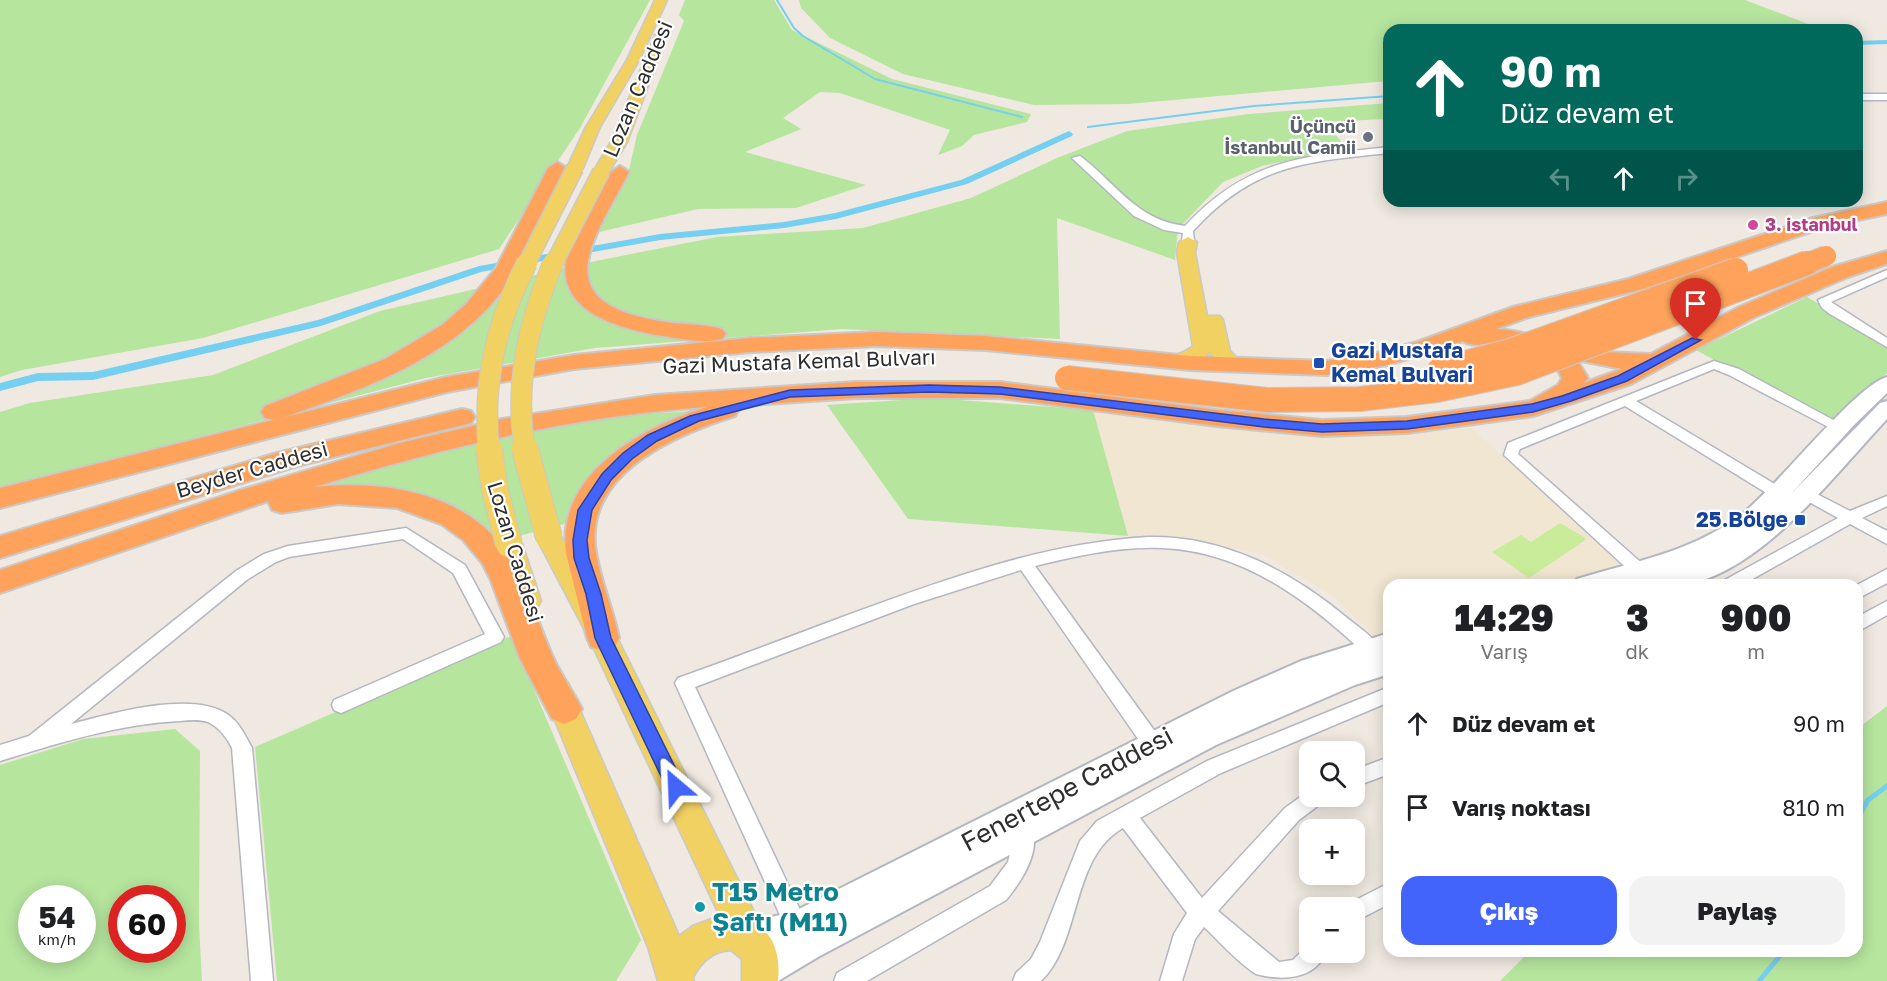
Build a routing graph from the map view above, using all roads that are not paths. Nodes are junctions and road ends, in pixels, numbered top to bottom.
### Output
1 (661, 0) edge
2 (675, 0) edge
3 (1887, 96) edge
4 (1863, 97) edge
5 (1383, 151) edge
6 (1077, 158) dead end
7 (566, 168) junction
8 (611, 172) junction
9 (1887, 208) edge
10 (1887, 221) edge
11 (1188, 236) junction
12 (1887, 239) edge
13 (1887, 257) edge
14 (1887, 273) edge
15 (1547, 306) junction
16 (876, 339) junction
17 (1887, 343) edge
18 (1426, 347) junction
19 (1662, 359) junction
20 (1176, 362) junction
21 (1235, 366) junction
22 (1065, 371) junction
23 (1887, 383) edge
24 (790, 394) junction
25 (504, 400) junction
26 (1625, 400) junction
27 (1887, 407) edge
28 (1533, 408) junction
29 (1841, 428) junction
30 (107, 469) junction
31 (1778, 493) junction
32 (1807, 494) junction
33 (6, 497) edge
34 (1887, 501) edge
35 (1851, 518) junction
36 (0, 526) edge
37 (166, 527) junction
38 (1887, 538) edge
39 (0, 547) edge
40 (1024, 562) junction
41 (1887, 575) edge
42 (1645, 578) edge
43 (1740, 579) edge
44 (0, 580) edge
45 (1863, 589) edge
46 (1887, 607) edge
47 (1863, 621) edge
48 (603, 638) junction
49 (1383, 651) edge
50 (1383, 697) edge
51 (341, 705) dead end
52 (564, 709) junction
53 (34, 743) junction
54 (1152, 743) junction
55 (0, 753) edge
56 (1383, 767) edge
57 (1365, 775) edge
58 (1301, 807) edge
59 (1126, 816) junction
60 (1024, 833) junction
61 (1383, 896) edge
62 (1365, 906) edge
63 (1203, 913) junction
64 (797, 927) junction
65 (748, 937) junction
66 (1305, 963) edge
67 (763, 978) edge
68 (672, 979) edge
69 (262, 981) edge
70 (844, 981) edge
71 (1024, 981) edge
72 (1171, 981) edge

1 - 7 main road, Lozan Caddesi
2 - 8 main road, Lozan Caddesi
3 - 4 street
5 - 11 street
6 - 11 street
7 - 30 highway
7 - 52 main road, Lozan Caddesi, bridge
8 - 16 highway
8 - 48 main road, Lozan Caddesi, bridge
9 - 15 highway
10 - 22 highway, bridge
11 - 20 main road
11 - 21 main road
12 - 22 highway, bridge
13 - 19 highway
14 - 17 street
15 - 18 highway
15 - 19 highway
16 - 20 highway
16 - 30 highway
18 - 21 highway
18 - 28 highway
19 - 28 highway
20 - 21 highway
22 - 25 highway, Gazi Mustafa Kemal Bulvarı
23 - 29 street
24 - 28 highway
24 - 37 highway
24 - 48 highway
25 - 36 highway, Beyder Caddesi
25 - 39 highway, Beyder Caddesi
26 - 29 street
26 - 31 street
26 - 42 street
27 - 32 street
29 - 31 street
30 - 33 highway
31 - 42 street
32 - 35 street
32 - 42 street
34 - 35 street
35 - 38 street
35 - 43 street
37 - 44 highway
37 - 52 highway
40 - 49 street
40 - 54 street
40 - 64 street
41 - 45 street
46 - 47 street
48 - 65 main road, Lozan Caddesi
49 - 54 street, Fenertepe Caddesi
49 - 60 street, Fenertepe Caddesi
50 - 59 street
51 - 53 street
52 - 68 main road, Lozan Caddesi
53 - 55 street
53 - 69 street
54 - 64 street, Fenertepe Caddesi
56 - 57 street
58 - 63 street
59 - 63 street
59 - 71 street
60 - 67 street, Fenertepe Caddesi
60 - 70 street
61 - 62 street
63 - 66 street
63 - 72 street
64 - 65 street, Fenertepe Caddesi
65 - 67 main road, Lozan Caddesi
65 - 68 main road

